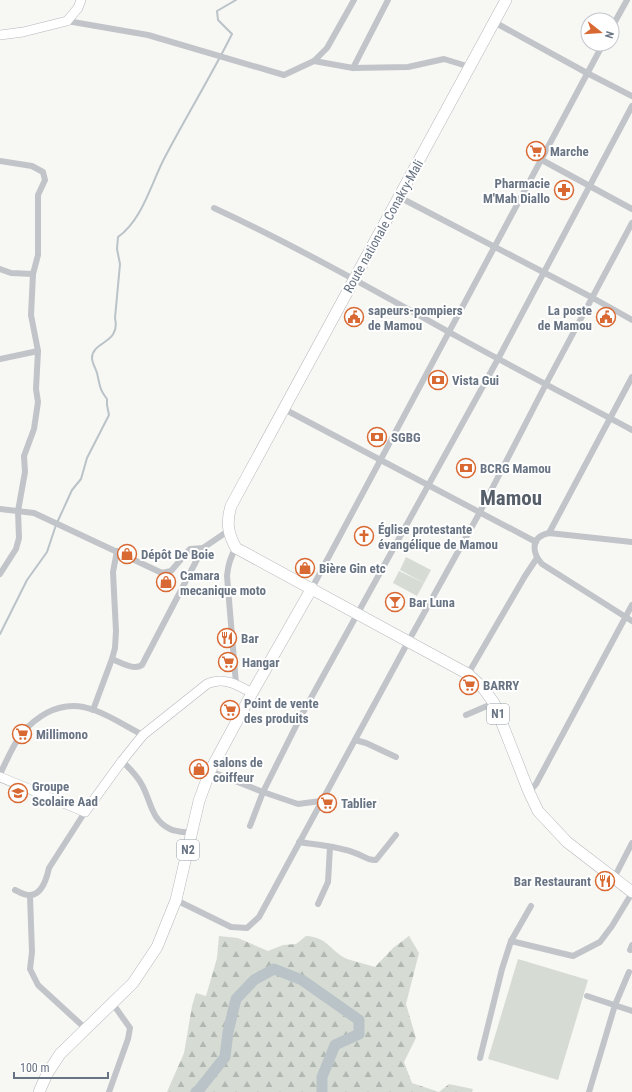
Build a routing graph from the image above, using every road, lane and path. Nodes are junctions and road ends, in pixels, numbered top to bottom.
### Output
1 (81, 0) edge
2 (354, 0) edge
3 (388, 0) edge
4 (506, 0) edge
5 (627, 0) edge
6 (620, 13) edge
7 (67, 21) junction
8 (494, 22) junction
9 (0, 35) edge
10 (599, 52) edge
11 (314, 62) junction
12 (470, 67) junction
13 (353, 68) junction
14 (587, 73) junction
15 (632, 96) edge
16 (632, 106) edge
17 (540, 159) junction
18 (0, 161) edge
19 (589, 185) junction
20 (399, 197) junction
21 (214, 208) dead end
22 (632, 209) edge
23 (632, 223) edge
24 (494, 246) junction
25 (0, 269) edge
26 (543, 272) junction
27 (33, 274) junction
28 (355, 279) junction
29 (593, 298) junction
30 (632, 320) edge
31 (449, 332) junction
32 (38, 351) junction
33 (498, 358) junction
34 (0, 360) edge
35 (632, 377) edge
36 (546, 384) junction
37 (284, 409) junction
38 (610, 418) junction
39 (632, 430) edge
40 (380, 460) junction
41 (428, 485) junction
42 (0, 509) edge
43 (18, 511) junction
44 (480, 512) junction
45 (228, 531) junction
46 (549, 533) junction
47 (536, 542) junction
48 (632, 542) edge
49 (203, 548) junction
50 (236, 548) junction
51 (117, 551) junction
52 (537, 558) junction
53 (0, 574) edge
54 (312, 588) junction
55 (632, 605) edge
56 (358, 614) junction
57 (626, 617) junction
58 (632, 621) edge
59 (408, 642) junction
60 (112, 659) junction
61 (468, 674) junction
62 (236, 684) junction
63 (252, 693) junction
64 (494, 703) junction
65 (93, 710) junction
66 (466, 715) dead end
67 (143, 735) junction
68 (355, 740) junction
69 (396, 757) dead end
70 (122, 761) junction
71 (210, 771) junction
72 (0, 775) edge
73 (263, 792) junction
74 (529, 792) junction
75 (321, 801) junction
76 (85, 812) junction
77 (250, 826) dead end
78 (192, 833) junction
79 (396, 835) dead end
80 (299, 842) junction
81 (632, 843) edge
82 (330, 847) junction
83 (614, 878) junction
84 (15, 890) dead end
85 (632, 893) edge
86 (30, 896) junction
87 (176, 900) junction
88 (318, 904) dead end
89 (531, 906) dead end
90 (511, 941) junction
91 (629, 972) dead end
92 (587, 996) dead end
93 (112, 1004) junction
94 (615, 1005) junction
95 (632, 1011) edge
96 (86, 1029) junction
97 (480, 1058) dead end
98 (39, 1092) edge
99 (109, 1092) edge
100 (589, 1092) edge

1 - 7 street
2 - 11 street
3 - 13 street
4 - 8 highway, Route nationale Conakry-Mali
5 - 6 street
7 - 9 street
7 - 11 street
8 - 12 highway, Route nationale Conakry-Mali
8 - 14 street
10 - 14 street
11 - 13 street
12 - 13 street
12 - 20 highway, Route nationale Conakry-Mali
14 - 15 street
14 - 17 street
16 - 19 street
17 - 19 street
17 - 24 street
18 - 27 street
19 - 22 street
19 - 26 street
20 - 24 street
20 - 28 highway, Route nationale Conakry-Mali
21 - 28 street
23 - 29 street
24 - 26 street
24 - 31 street
25 - 27 street
26 - 29 street
26 - 33 street
27 - 32 street
28 - 31 street
28 - 37 highway, Route nationale Conakry-Mali
29 - 30 street
29 - 36 street
31 - 33 street
31 - 40 street
32 - 34 street
32 - 43 street
33 - 36 street
33 - 41 street
35 - 38 street
36 - 38 street
36 - 44 street
37 - 40 street
37 - 45 highway, Route nationale Conakry-Mali
38 - 39 street
38 - 46 street
40 - 41 street
40 - 54 street
41 - 44 street
41 - 56 street
42 - 43 street
43 - 51 street
43 - 53 street
44 - 47 street
44 - 59 street
45 - 49 street
45 - 50 highway, Route nationale Conakry-Mali
46 - 47 street
46 - 48 street
47 - 52 street
49 - 51 street
49 - 60 street
50 - 54 highway, N1
50 - 62 street
51 - 60 street
52 - 57 street
52 - 61 street
54 - 56 highway, N1
54 - 63 highway, N2
55 - 57 street
56 - 59 highway, N1
56 - 73 street
57 - 58 street
57 - 74 street
59 - 61 highway, N1
59 - 68 street
60 - 65 street
61 - 64 highway, N1
62 - 63 street
62 - 67 street
63 - 71 highway, N2
64 - 66 street
64 - 74 highway, N1
65 - 67 street
65 - 72 street
67 - 70 street
68 - 69 street
68 - 75 street
70 - 76 street
70 - 78 street
71 - 73 street
71 - 78 highway, N2
72 - 76 street
73 - 75 street
73 - 77 street
74 - 83 highway, N1
75 - 80 street
76 - 86 street
78 - 87 highway, N2
79 - 82 street
80 - 82 street
80 - 87 street
81 - 83 street
82 - 88 street
83 - 85 highway, N1
84 - 86 street
85 - 90 street
86 - 96 street
87 - 93 highway, N2
89 - 90 street
90 - 97 street
91 - 94 street
92 - 94 street
93 - 96 highway, N2
93 - 99 street
94 - 95 street
94 - 100 street
96 - 98 highway, N2

